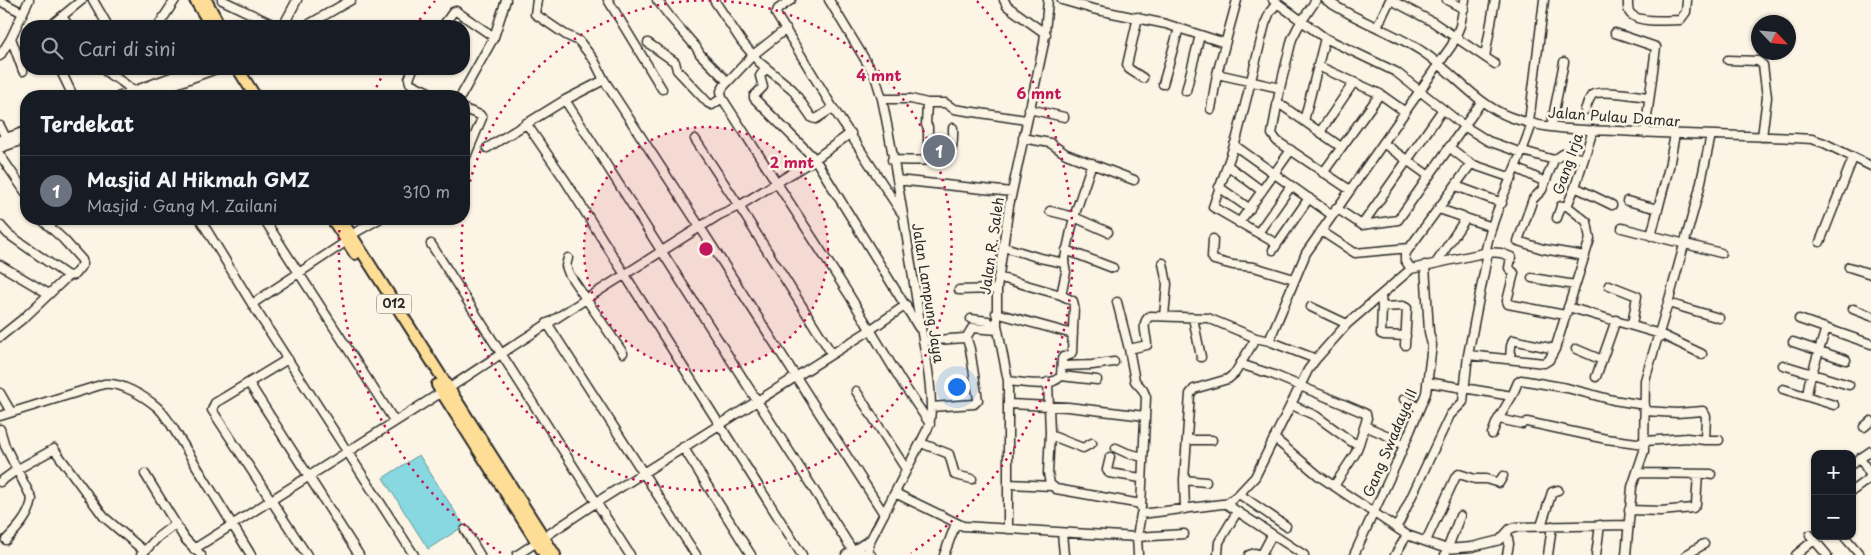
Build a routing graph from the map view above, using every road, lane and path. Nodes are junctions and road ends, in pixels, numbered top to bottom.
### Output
1 (29, 0) edge
2 (82, 0) edge
3 (93, 0) edge
4 (175, 0) edge
5 (195, 0) edge
6 (206, 0) edge
7 (222, 0) edge
8 (296, 0) edge
9 (351, 0) edge
10 (506, 0) edge
11 (537, 0) edge
12 (608, 0) edge
13 (657, 0) edge
14 (714, 0) edge
15 (791, 0) edge
16 (828, 0) edge
17 (1004, 0) edge
18 (1048, 0) edge
19 (1062, 0) edge
20 (1097, 0) edge
21 (1237, 0) edge
22 (1316, 0) edge
23 (1326, 0) edge
24 (1390, 0) edge
25 (1447, 0) edge
26 (1465, 0) edge
27 (1495, 0) edge
28 (1544, 0) edge
29 (1628, 0) edge
30 (1687, 0) edge
31 (0, 1) edge
32 (1275, 1) edge
33 (1094, 9) junction
34 (1464, 9) junction
35 (23, 13) junction
36 (62, 16) junction
37 (1138, 17) junction
38 (57, 20) edge
39 (65, 20) edge
40 (105, 20) edge
41 (162, 20) edge
42 (207, 20) edge
43 (217, 20) edge
44 (264, 20) edge
45 (285, 20) edge
46 (316, 20) edge
47 (447, 20) edge
48 (469, 20) edge
49 (470, 21) edge
50 (1302, 21) junction
51 (1376, 27) junction
52 (1180, 28) junction
53 (786, 29) junction
54 (1615, 33) dead end
55 (1046, 34) junction
56 (1200, 35) junction
57 (494, 37) junction
58 (11, 38) junction
59 (1325, 38) junction
60 (1456, 38) junction
61 (648, 43) dead end
62 (1225, 43) junction
63 (752, 55) junction
64 (0, 56) edge
65 (1485, 57) junction
66 (1728, 60) dead end
67 (1564, 62) dead end
68 (20, 63) edge
69 (1439, 64) junction
70 (1495, 64) dead end
71 (1318, 66) junction
72 (766, 68) junction
73 (1217, 74) junction
74 (63, 75) edge
75 (110, 75) edge
76 (179, 75) edge
77 (200, 75) edge
78 (242, 75) edge
79 (250, 75) edge
80 (411, 75) edge
81 (112, 77) joint
82 (1143, 78) dead end
83 (604, 80) junction
84 (728, 82) junction
85 (1251, 82) junction
86 (1354, 82) junction
87 (1163, 84) dead end
88 (1280, 88) junction
89 (662, 89) dead end
90 (70, 90) edge
91 (129, 90) edge
92 (143, 90) edge
93 (159, 90) edge
94 (251, 90) edge
95 (259, 90) edge
96 (424, 90) edge
97 (464, 90) edge
98 (1420, 90) junction
99 (1186, 91) dead end
100 (1380, 94) junction
101 (1649, 97) junction
102 (722, 98) junction
103 (882, 99) junction
104 (566, 100) junction
105 (927, 102) junction
106 (1277, 102) junction
107 (1482, 102) junction
108 (834, 108) junction
109 (1029, 109) junction
110 (1211, 109) dead end
111 (1442, 109) junction
112 (1585, 110) dead end
113 (470, 111) edge
114 (1404, 111) junction
115 (1064, 117) dead end
116 (1026, 120) junction
117 (1304, 121) junction
118 (1531, 122) junction
119 (526, 124) junction
120 (0, 126) edge
121 (1464, 126) junction
122 (1551, 127) junction
123 (953, 128) dead end
124 (1593, 130) junction
125 (1320, 132) junction
126 (851, 133) junction
127 (1645, 133) junction
128 (20, 134) edge
129 (1675, 134) junction
130 (1711, 135) junction
131 (1023, 138) junction
132 (1762, 138) junction
133 (696, 139) dead end
134 (20, 140) edge
135 (6, 141) edge
136 (1383, 143) junction
137 (1234, 145) junction
138 (470, 147) edge
139 (1450, 147) junction
140 (0, 148) edge
141 (487, 148) dead end
142 (1341, 148) junction
143 (1291, 150) junction
144 (1523, 152) junction
145 (0, 155) edge
146 (1584, 158) junction
147 (1853, 158) junction
148 (815, 159) junction
149 (892, 160) junction
150 (928, 160) junction
151 (1407, 160) junction
152 (1554, 160) junction
153 (1092, 163) junction
154 (1471, 164) junction
155 (1226, 165) junction
156 (1871, 166) edge
157 (1516, 168) junction
158 (1323, 173) junction
159 (1274, 174) junction
160 (1429, 176) junction
161 (1512, 178) junction
162 (1134, 180) dead end
163 (898, 181) junction
164 (777, 182) junction
165 (1545, 182) junction
166 (20, 184) edge
167 (1291, 186) junction
168 (1456, 186) junction
169 (1219, 187) junction
170 (1574, 187) junction
171 (886, 190) junction
172 (1350, 190) junction
173 (1262, 191) junction
174 (1012, 192) junction
175 (1309, 198) junction
176 (1627, 202) dead end
177 (1502, 203) junction
178 (1612, 205) dead end
179 (739, 206) junction
180 (1566, 206) junction
181 (1250, 209) junction
182 (1439, 209) junction
183 (1658, 209) junction
184 (1050, 211) dead end
185 (1334, 212) junction
186 (903, 215) junction
187 (1074, 218) junction
188 (1466, 218) junction
189 (1557, 218) dead end
190 (1239, 223) junction
191 (0, 225) edge
192 (48, 225) edge
193 (204, 225) edge
194 (268, 225) edge
195 (337, 225) edge
196 (343, 225) edge
197 (371, 225) edge
198 (1362, 225) junction
199 (1492, 226) junction
200 (700, 227) junction
201 (1622, 228) dead end
202 (1321, 231) junction
203 (1108, 232) dead end
204 (1258, 233) junction
205 (1651, 236) junction
206 (1213, 239) dead end
207 (351, 240) junction
208 (1820, 242) dead end
209 (431, 244) dead end
210 (1683, 244) junction
211 (1004, 246) junction
212 (1409, 248) junction
213 (1066, 250) junction
214 (661, 252) junction
215 (1488, 252) junction
216 (1720, 253) dead end
217 (1585, 256) junction
218 (568, 258) dead end
219 (368, 262) junction
220 (1064, 263) junction
221 (1163, 263) dead end
222 (1436, 263) junction
223 (0, 265) edge
224 (1426, 265) junction
225 (1849, 267) dead end
226 (1113, 268) dead end
227 (1411, 269) junction
228 (298, 273) junction
229 (1871, 274) edge
230 (68, 276) junction
231 (624, 276) junction
232 (998, 277) junction
233 (1532, 278) dead end
234 (370, 279) junction
235 (1294, 279) junction
236 (1575, 284) junction
237 (1609, 285) dead end
238 (996, 289) junction
239 (959, 290) dead end
240 (49, 294) junction
241 (1381, 294) junction
242 (1061, 295) junction
243 (586, 299) junction
244 (1117, 302) dead end
245 (1668, 303) junction
246 (252, 304) junction
247 (906, 305) junction
248 (1382, 306) junction
249 (1311, 307) dead end
250 (1568, 307) junction
251 (1853, 309) dead end
252 (996, 313) junction
253 (1164, 316) junction
254 (1565, 316) junction
255 (1871, 316) edge
256 (1192, 318) junction
257 (1719, 318) dead end
258 (971, 319) dead end
259 (1616, 320) junction
260 (1799, 320) dead end
261 (547, 323) junction
262 (1347, 324) junction
263 (1632, 325) junction
264 (997, 327) junction
265 (1826, 328) junction
266 (870, 330) junction
267 (922, 332) junction
268 (1073, 334) junction
269 (1660, 334) junction
270 (1406, 336) junction
271 (0, 337) edge
272 (966, 338) junction
273 (1256, 338) junction
274 (923, 341) junction
275 (1269, 341) junction
276 (1793, 342) dead end
277 (1871, 344) edge
278 (1405, 345) dead end
279 (1129, 349) junction
280 (1556, 349) junction
281 (1576, 349) dead end
282 (1819, 352) junction
283 (501, 353) junction
284 (622, 353) dead end
285 (832, 354) junction
286 (1468, 354) junction
287 (1702, 354) dead end
288 (1201, 357) dead end
289 (288, 359) junction
290 (1316, 359) junction
291 (1510, 359) junction
292 (1602, 360) junction
293 (1846, 360) dead end
294 (1114, 362) dead end
295 (1240, 364) junction
296 (1783, 365) dead end
297 (1062, 366) junction
298 (1813, 374) junction
299 (1061, 376) junction
300 (796, 377) junction
301 (1596, 377) dead end
302 (1097, 380) dead end
303 (1008, 381) junction
304 (1048, 382) junction
305 (1427, 382) junction
306 (249, 383) junction
307 (1849, 385) dead end
308 (1301, 386) junction
309 (1465, 388) junction
310 (1783, 389) dead end
311 (445, 391) junction
312 (856, 392) dead end
313 (0, 393) edge
314 (1512, 396) junction
315 (1807, 396) junction
316 (1404, 399) dead end
317 (757, 400) junction
318 (1008, 404) junction
319 (1292, 405) junction
320 (1834, 405) dead end
321 (1048, 406) junction
322 (931, 407) junction
323 (1419, 408) junction
324 (1645, 408) junction
325 (11, 412) junction
326 (0, 416) edge
327 (1145, 416) junction
328 (1499, 418) junction
329 (395, 422) junction
330 (1871, 422) edge
331 (930, 424) junction
332 (720, 425) junction
333 (1365, 426) junction
334 (1864, 427) dead end
335 (0, 429) edge
336 (1492, 434) dead end
337 (1050, 435) junction
338 (1274, 438) junction
339 (1188, 440) junction
340 (1212, 440) dead end
341 (1705, 440) junction
342 (1719, 440) dead end
343 (1645, 442) junction
344 (921, 443) junction
345 (1092, 444) dead end
346 (1359, 444) junction
347 (1404, 445) junction
348 (683, 447) junction
349 (1116, 448) dead end
350 (1871, 450) edge
351 (348, 452) junction
352 (1110, 456) dead end
353 (1143, 457) junction
354 (1860, 458) junction
355 (1856, 461) edge
356 (18, 469) junction
357 (906, 469) junction
358 (644, 473) junction
359 (1637, 473) junction
360 (145, 474) dead end
361 (1698, 474) junction
362 (1711, 474) dead end
363 (1503, 476) dead end
364 (1871, 477) edge
365 (310, 478) junction
366 (1141, 478) junction
367 (972, 479) dead end
368 (1184, 480) junction
369 (0, 482) edge
370 (1206, 482) dead end
371 (1009, 484) junction
372 (1051, 486) junction
373 (1334, 486) junction
374 (1856, 488) edge
375 (1558, 490) dead end
376 (895, 493) junction
377 (1239, 494) junction
378 (271, 499) junction
379 (597, 502) junction
380 (1141, 504) junction
381 (1226, 504) junction
382 (1185, 509) junction
383 (1629, 510) junction
384 (1237, 512) junction
385 (1374, 513) junction
386 (884, 514) junction
387 (1140, 514) junction
388 (1460, 516) dead end
389 (956, 523) junction
390 (175, 524) junction
391 (232, 524) junction
392 (1600, 525) junction
393 (1628, 525) junction
394 (1286, 526) dead end
395 (1541, 526) junction
396 (1552, 526) junction
397 (1396, 527) junction
398 (1008, 529) junction
399 (465, 530) dead end
400 (1062, 533) junction
401 (1507, 533) junction
402 (1184, 534) dead end
403 (1272, 535) junction
404 (1407, 535) junction
405 (1138, 537) junction
406 (871, 539) junction
407 (6, 540) dead end
408 (540, 540) junction
409 (1847, 540) edge
410 (1426, 541) junction
411 (1704, 544) dead end
412 (194, 549) junction
413 (1446, 552) edge
414 (143, 553) edge
415 (849, 553) edge
416 (869, 554) edge
417 (1218, 554) dead end
418 (201, 555) edge
419 (252, 555) edge
420 (306, 555) edge
421 (359, 555) edge
422 (414, 555) edge
423 (480, 555) edge
424 (517, 555) edge
425 (545, 555) edge
426 (555, 555) edge
427 (630, 555) edge
428 (696, 555) edge
429 (751, 555) edge
430 (802, 555) edge
431 (944, 555) edge
432 (1064, 555) edge
433 (1138, 555) edge
434 (1249, 555) edge
435 (1262, 555) edge
436 (1304, 555) edge
437 (1354, 555) edge
438 (1395, 555) edge
439 (1507, 555) edge
440 (1548, 555) edge
441 (1596, 555) edge
442 (1626, 555) edge
443 (1686, 555) edge
444 (1796, 555) edge
445 (1827, 555) edge
446 (1860, 555) edge

1 - 35 street
2 - 36 street
3 - 40 street
4 - 41 street
5 - 42 main road
6 - 43 main road
7 - 44 street
8 - 45 street
9 - 46 street
10 - 57 street
11 - 83 street
12 - 89 street
13 - 84 street
14 - 63 street
15 - 53 street
16 - 103 street, Jalan Lampung Jaya
17 - 55 street
18 - 55 street, Jalan R. Saleh
19 - 33 street
20 - 33 street
21 - 62 street
22 - 50 street
23 - 51 street, Jalan Pulau Damar
24 - 51 street
24 - 60 street
25 - 34 street
26 - 34 street
27 - 65 street
28 - 118 street
29 - 30 street
31 - 35 street
32 - 50 street
32 - 85 street
33 - 37 street
34 - 60 street
35 - 58 street
36 - 38 street
36 - 39 street
37 - 52 street
37 - 82 street
47 - 48 street
49 - 57 street
50 - 59 street
50 - 88 street
51 - 69 street, Jalan Pulau Damar
52 - 56 street
52 - 87 street
53 - 63 street
53 - 108 street
54 - 101 street
55 - 109 street, Jalan R. Saleh
56 - 62 street
56 - 99 street
57 - 97 street
58 - 64 street
58 - 68 street
59 - 71 street
59 - 98 street
60 - 65 street
60 - 69 street
61 - 102 street
62 - 73 street
63 - 72 street
63 - 84 street
65 - 70 street
66 - 132 street
67 - 122 street
69 - 98 street
69 - 107 street, Jalan Pulau Damar
71 - 86 street
71 - 117 street
72 - 108 street
72 - 148 street
73 - 85 street
73 - 110 street
74 - 90 street
75 - 81 street
76 - 92 street
77 - 93 street
78 - 94 main road
79 - 95 main road
80 - 96 street
81 - 91 street
83 - 104 street
83 - 200 street
84 - 102 street
85 - 88 street
85 - 137 street
86 - 100 street
86 - 125 street
88 - 106 street
98 - 111 street
98 - 114 street
100 - 114 street
100 - 142 street
101 - 112 street
101 - 127 street
102 - 164 street
103 - 105 street
103 - 149 street, Jalan Lampung Jaya
104 - 119 street
104 - 214 street
105 - 116 street
105 - 150 street
106 - 117 street
106 - 143 street
107 - 118 street, Jalan Pulau Damar
107 - 121 street
108 - 126 street
109 - 115 street
109 - 116 street, Jalan R. Saleh
111 - 121 street
111 - 151 street
113 - 138 street
114 - 136 street
116 - 131 street, Jalan R. Saleh
117 - 125 street
118 - 122 street, Jalan Pulau Damar
118 - 144 street
119 - 141 street
119 - 231 street
120 - 135 street
121 - 139 street
121 - 144 street
122 - 124 street, Jalan Pulau Damar
123 - 150 street
124 - 127 street, Jalan Pulau Damar
124 - 146 street, Gang Irja
125 - 142 street
126 - 148 street
126 - 171 street
127 - 129 street, Jalan Pulau Damar
128 - 135 street
129 - 130 street, Jalan Pulau Damar
129 - 183 street
130 - 132 street, Jalan Pulau Damar
130 - 210 street
131 - 153 street
131 - 174 street, Jalan R. Saleh
132 - 147 street, Jalan Pulau Damar
133 - 179 street
134 - 135 street
135 - 140 street
136 - 151 street
136 - 172 street
137 - 155 street
137 - 159 street
139 - 154 street
139 - 160 street
142 - 158 street
143 - 158 street
143 - 159 street
144 - 152 street
144 - 157 street
145 - 166 street
146 - 152 street
146 - 170 street, Gang Irja
147 - 156 street, Jalan Pulau Damar
147 - 208 street
148 - 164 street
148 - 247 street
149 - 150 street
149 - 163 street, Jalan Lampung Jaya
151 - 160 street
151 - 198 street
152 - 165 street
153 - 162 street
153 - 187 street
154 - 161 street
154 - 168 street
155 - 169 street
155 - 173 street
157 - 161 street
157 - 165 street
158 - 172 street
159 - 167 street
159 - 173 street
160 - 198 street
161 - 177 street
163 - 171 street
163 - 174 street
163 - 186 street, Jalan Lampung Jaya
164 - 179 street
164 - 266 street
165 - 217 street
167 - 175 street
167 - 204 street
168 - 177 street
168 - 182 street
169 - 181 street
169 - 190 street
170 - 178 street
170 - 180 street, Gang Irja
171 - 186 street
172 - 185 street
173 - 181 street
174 - 211 street, Jalan R. Saleh
175 - 185 street
175 - 204 street
176 - 183 street
177 - 199 street
179 - 200 street
179 - 285 street
180 - 189 street, Gang Irja
180 - 217 street
181 - 190 street
182 - 188 street
182 - 212 street
183 - 205 street
184 - 187 street
185 - 198 street
185 - 202 street
186 - 267 street, Jalan Lampung Jaya
187 - 203 street
187 - 213 street
188 - 199 street
188 - 222 street
190 - 204 street
191 - 230 street
192 - 230 street
193 - 246 street
194 - 228 street
195 - 207 main road
196 - 207 main road, 012
197 - 207 street
199 - 215 street
200 - 214 street
200 - 300 street
201 - 205 street
202 - 212 street
202 - 235 street
205 - 210 street
206 - 235 street
207 - 219 main road, 012
207 - 228 street
207 - 234 main road, 012
209 - 283 street
210 - 216 street
210 - 245 street
211 - 220 street
211 - 232 street, Jalan R. Saleh
212 - 227 street
213 - 220 street
213 - 226 street
214 - 231 street
214 - 317 street
215 - 222 street
215 - 254 street
215 - 286 street
217 - 236 street
218 - 243 street
219 - 234 main road
219 - 311 main road, 012
220 - 242 street
221 - 253 street
222 - 224 street
223 - 240 street
224 - 227 street
224 - 305 street, Gang Swadaya II
225 - 229 street
227 - 241 street
228 - 246 street
228 - 329 street
230 - 240 street
231 - 243 street
231 - 332 street
232 - 238 street, Jalan R. Saleh
232 - 242 street
233 - 236 street
234 - 311 main road, 012
235 - 275 street
236 - 250 street
237 - 263 street
238 - 239 street
238 - 252 street, Jalan R. Saleh
240 - 271 street
241 - 248 street
241 - 262 street
242 - 268 street
243 - 261 street
243 - 284 street
244 - 279 street
245 - 257 street
245 - 269 street
246 - 289 street
247 - 266 street
247 - 267 street
248 - 270 street
248 - 270 street
249 - 262 street
250 - 254 street
250 - 259 street
251 - 255 street
252 - 264 street, Jalan R. Saleh
252 - 268 street
253 - 256 street
253 - 279 street
254 - 280 street
256 - 273 street
256 - 288 street
258 - 264 street
259 - 263 street
259 - 292 street
260 - 265 street
261 - 283 street
261 - 358 street
262 - 290 street
263 - 269 street
264 - 272 street
264 - 303 street, Jalan R. Saleh
265 - 277 street
265 - 282 street
266 - 285 street
266 - 331 street
267 - 274 street, Jalan Lampung Jaya
268 - 297 street
269 - 287 street
269 - 324 street
270 - 278 street
272 - 274 street
272 - 322 street
273 - 275 street
273 - 295 street
274 - 322 street, Jalan Lampung Jaya
275 - 290 street
276 - 282 street
279 - 327 street
280 - 291 street
280 - 291 street
281 - 292 street
282 - 293 street
282 - 298 street
283 - 311 street
283 - 379 street
285 - 300 street
286 - 291 street
286 - 309 street
289 - 306 street
289 - 351 street
290 - 308 street
292 - 301 street
294 - 297 street
295 - 308 street
295 - 339 street
296 - 298 street
297 - 299 street
298 - 307 street
298 - 315 street
299 - 302 street
299 - 304 street
300 - 317 street
300 - 386 street
303 - 304 street
303 - 318 street, Jalan R. Saleh
304 - 321 street
305 - 309 street
305 - 323 street, Gang Swadaya II
306 - 365 street
306 - 378 street
308 - 319 street
308 - 333 street
309 - 314 street
309 - 397 street
310 - 315 street
311 - 329 street
311 - 408 main road, 012
312 - 357 street
313 - 325 street
314 - 324 street
314 - 328 street
315 - 320 street
316 - 323 street
317 - 332 street
317 - 415 street
318 - 321 street
318 - 371 street, Jalan R. Saleh
319 - 338 street
319 - 346 street
321 - 327 street
321 - 337 street
322 - 331 street, Jalan Lampung Jaya
323 - 347 street, Gang Swadaya II
324 - 341 street
324 - 343 street
325 - 326 street
325 - 391 street
327 - 353 street
328 - 336 street
328 - 343 street
329 - 351 street
330 - 334 street
331 - 344 street, Jalan Lampung Jaya
332 - 348 street
332 - 430 street
333 - 346 street
333 - 347 street
335 - 356 street
337 - 345 street
337 - 372 street
338 - 373 street
338 - 377 street
339 - 340 street
339 - 368 street
341 - 342 street
341 - 343 street
343 - 359 street
344 - 357 street, Jalan Lampung Jaya
344 - 367 street
346 - 373 street
347 - 385 street, Gang Swadaya II
348 - 358 street
348 - 429 street
349 - 353 street
350 - 354 street
351 - 365 street
351 - 422 street
352 - 366 street
353 - 366 street
354 - 355 street
354 - 364 street
356 - 369 street
356 - 407 street
356 - 414 street
357 - 376 street, Jalan Lampung Jaya
358 - 379 street
358 - 428 street
359 - 361 street
359 - 383 street
360 - 390 street
361 - 362 street
361 - 383 street
363 - 410 street
364 - 374 street
365 - 378 street
365 - 421 street
366 - 380 street
368 - 370 street
368 - 382 street
371 - 372 street
371 - 398 street, Jalan R. Saleh
372 - 380 street
373 - 385 street
375 - 395 street
376 - 386 street, Jalan Lampung Jaya
376 - 389 street
377 - 381 street
377 - 394 street
378 - 391 street
378 - 420 street
379 - 408 street
379 - 427 street
380 - 387 street
381 - 382 street
381 - 384 street
382 - 387 street
383 - 393 street
384 - 403 street
384 - 417 street
385 - 397 street
385 - 437 street, Gang Swadaya II
386 - 406 street, Jalan Lampung Jaya
387 - 405 street
388 - 413 street
389 - 398 street
389 - 431 street
390 - 412 street
390 - 414 street
391 - 412 street
391 - 419 street
392 - 393 street
392 - 396 street
392 - 441 street
393 - 442 street
395 - 396 street
395 - 401 street
396 - 440 street
397 - 404 street
398 - 400 street
399 - 423 street
400 - 405 street
400 - 432 street
401 - 413 street
401 - 439 street
402 - 405 street
403 - 435 street
403 - 436 street
404 - 410 street
404 - 438 street
405 - 433 street
406 - 415 street
406 - 416 street, Jalan Lampung Jaya
408 - 424 street
408 - 425 main road
408 - 426 main road, 012
409 - 446 street
410 - 413 street
411 - 443 street
412 - 418 street
415 - 416 street
434 - 435 street
444 - 445 street

